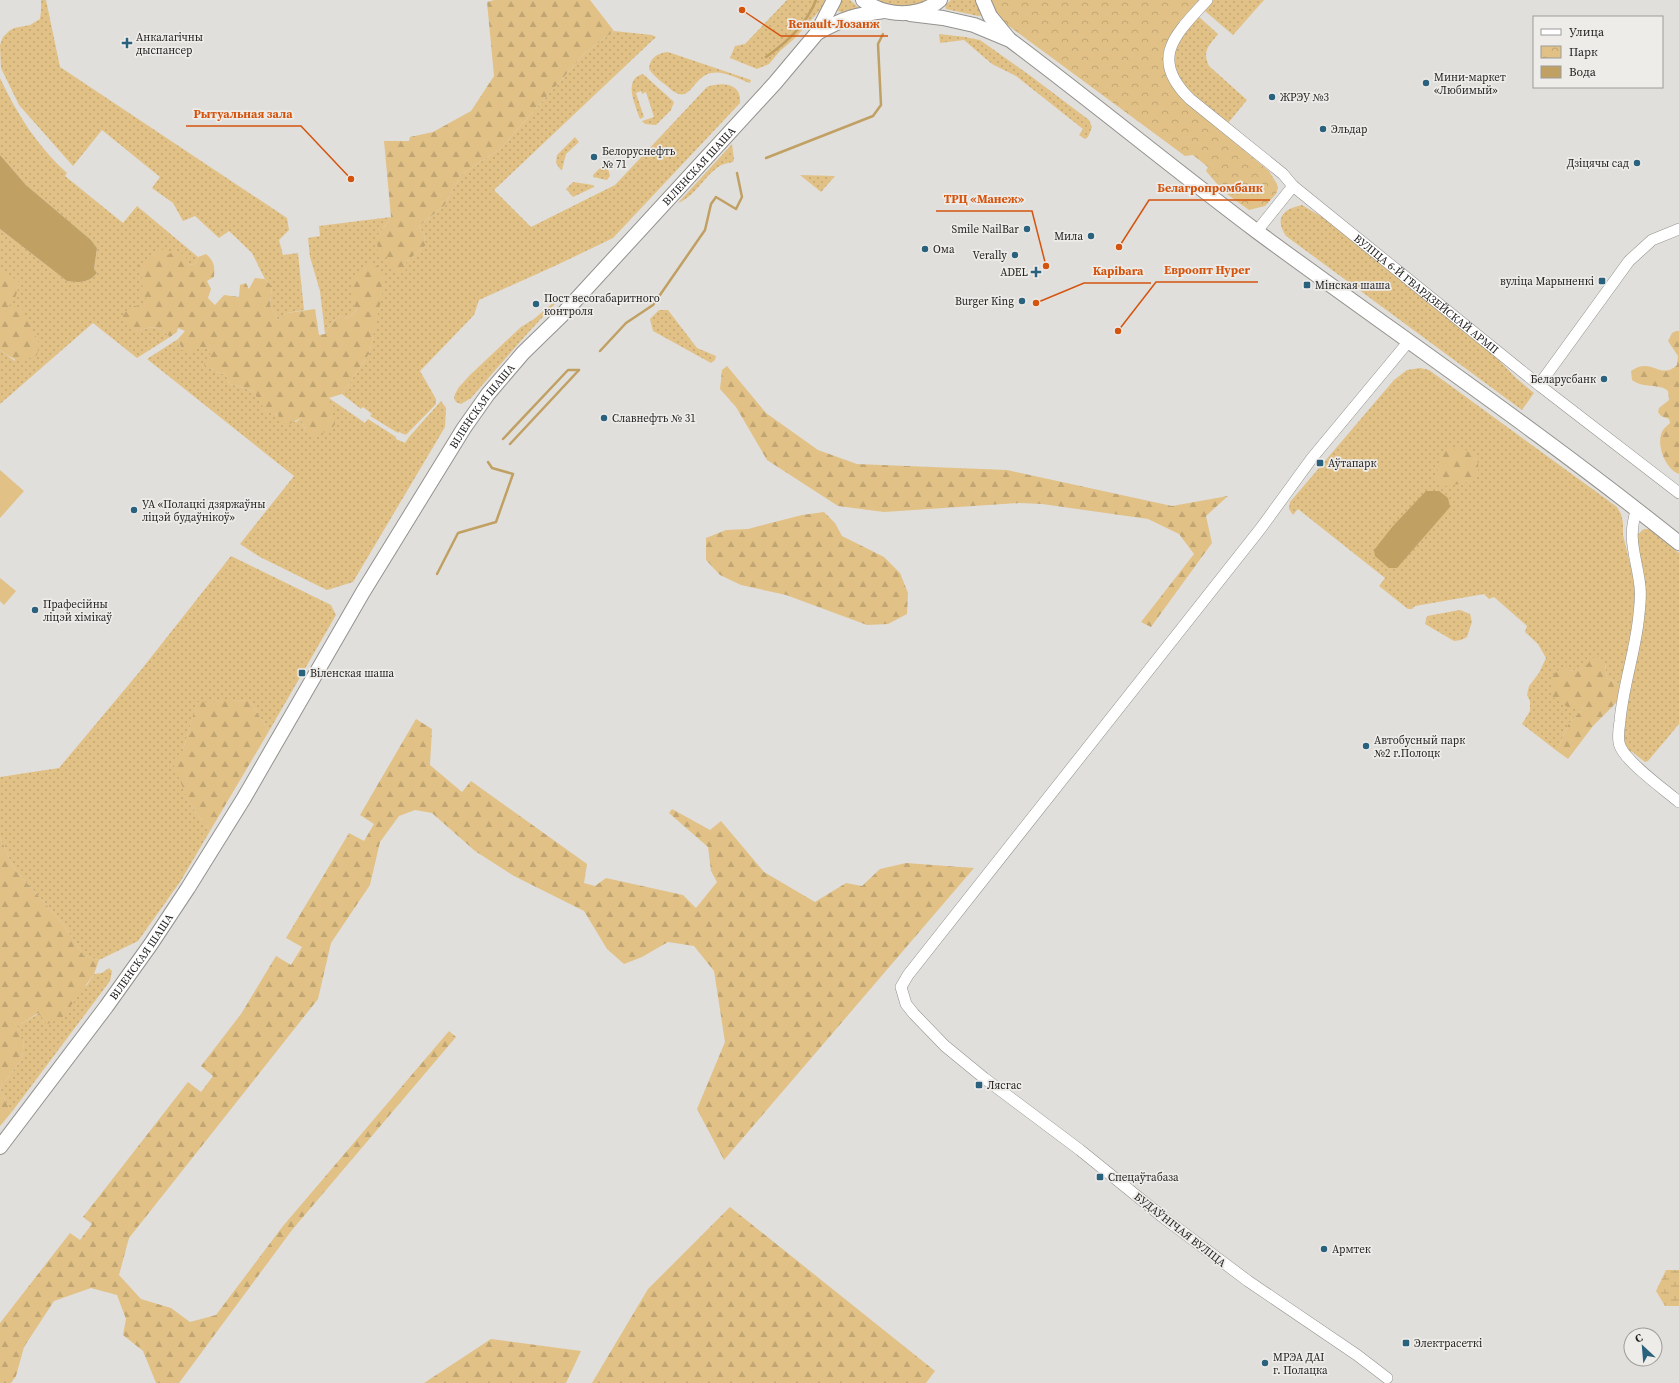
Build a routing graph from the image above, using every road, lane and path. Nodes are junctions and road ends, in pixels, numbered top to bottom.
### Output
1 (834, 0) edge
2 (863, 0) edge
3 (940, 0) edge
4 (983, 0) edge
5 (1207, 0) edge
6 (887, 11) junction
7 (910, 14) junction
8 (817, 33) junction
9 (1010, 40) junction
10 (1293, 186) junction
11 (1679, 229) edge
12 (1257, 232) junction
13 (1408, 341) junction
14 (1539, 385) junction
15 (1679, 493) edge
16 (1637, 509) junction
17 (1679, 543) edge
18 (1679, 802) edge
19 (0, 1147) edge
20 (1387, 1378) dead end

1 - 8 main road
2 - 6 main road
3 - 7 main road
4 - 9 main road
5 - 10 street, ВУЛІЦА 6-Й ГВАРДЗЕЙСКАЙ АРМІІ
6 - 7 main road
6 - 8 main road
7 - 9 main road
8 - 19 main road, ВІЛЕНСКАЯ ШАША
9 - 12 main road
10 - 12 street
10 - 14 street, ВУЛІЦА 6-Й ГВАРДЗЕЙСКАЙ АРМІІ
11 - 14 street
12 - 13 main road
13 - 16 main road
13 - 20 street, БУДАЎНІЧАЯ ВУЛІЦА
14 - 15 street, ВУЛІЦА 6-Й ГВАРДЗЕЙСКАЙ АРМІІ
16 - 17 main road
16 - 18 street

